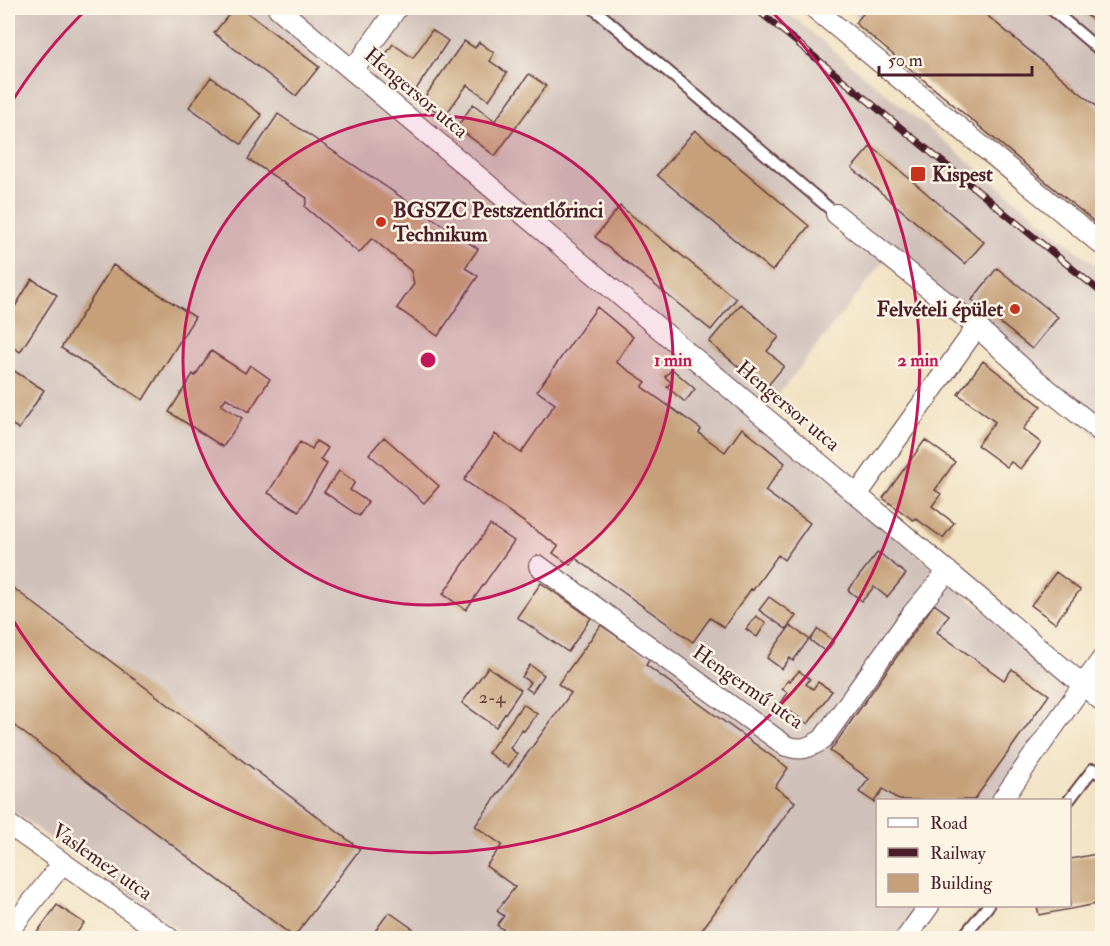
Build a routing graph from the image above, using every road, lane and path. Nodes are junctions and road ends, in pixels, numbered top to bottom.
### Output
1 (278, 8) edge
2 (397, 8) edge
3 (593, 8) edge
4 (814, 8) edge
5 (1050, 8) edge
6 (1102, 52) edge
7 (352, 70) junction
8 (836, 214) joint
9 (1102, 245) edge
10 (977, 327) junction
11 (1102, 433) edge
12 (857, 495) junction
13 (538, 566) dead end
14 (948, 571) junction
15 (1102, 659) edge
16 (1083, 685) junction
17 (1102, 701) edge
18 (1102, 776) edge
19 (1003, 799) edge
20 (1070, 799) edge
21 (8, 824) edge
22 (63, 863) junction
23 (928, 907) edge
24 (987, 907) edge
25 (8, 932) edge
26 (169, 939) edge
27 (906, 939) edge
28 (962, 939) edge

1 - 7 street, Hengersor utca
2 - 7 street
3 - 8 lane
4 - 9 street
5 - 6 lane
7 - 12 street, Hengersor utca
8 - 10 street
10 - 11 street
10 - 12 street
12 - 14 street, Hengersor utca
13 - 14 street, Hengermű utca
14 - 16 street, Hengersor utca
15 - 16 street
16 - 17 street, Hengersor utca
16 - 19 street
18 - 20 lane
21 - 22 street, Vaslemez utca
22 - 25 street
22 - 26 street, Vaslemez utca
23 - 27 street
24 - 28 lane

